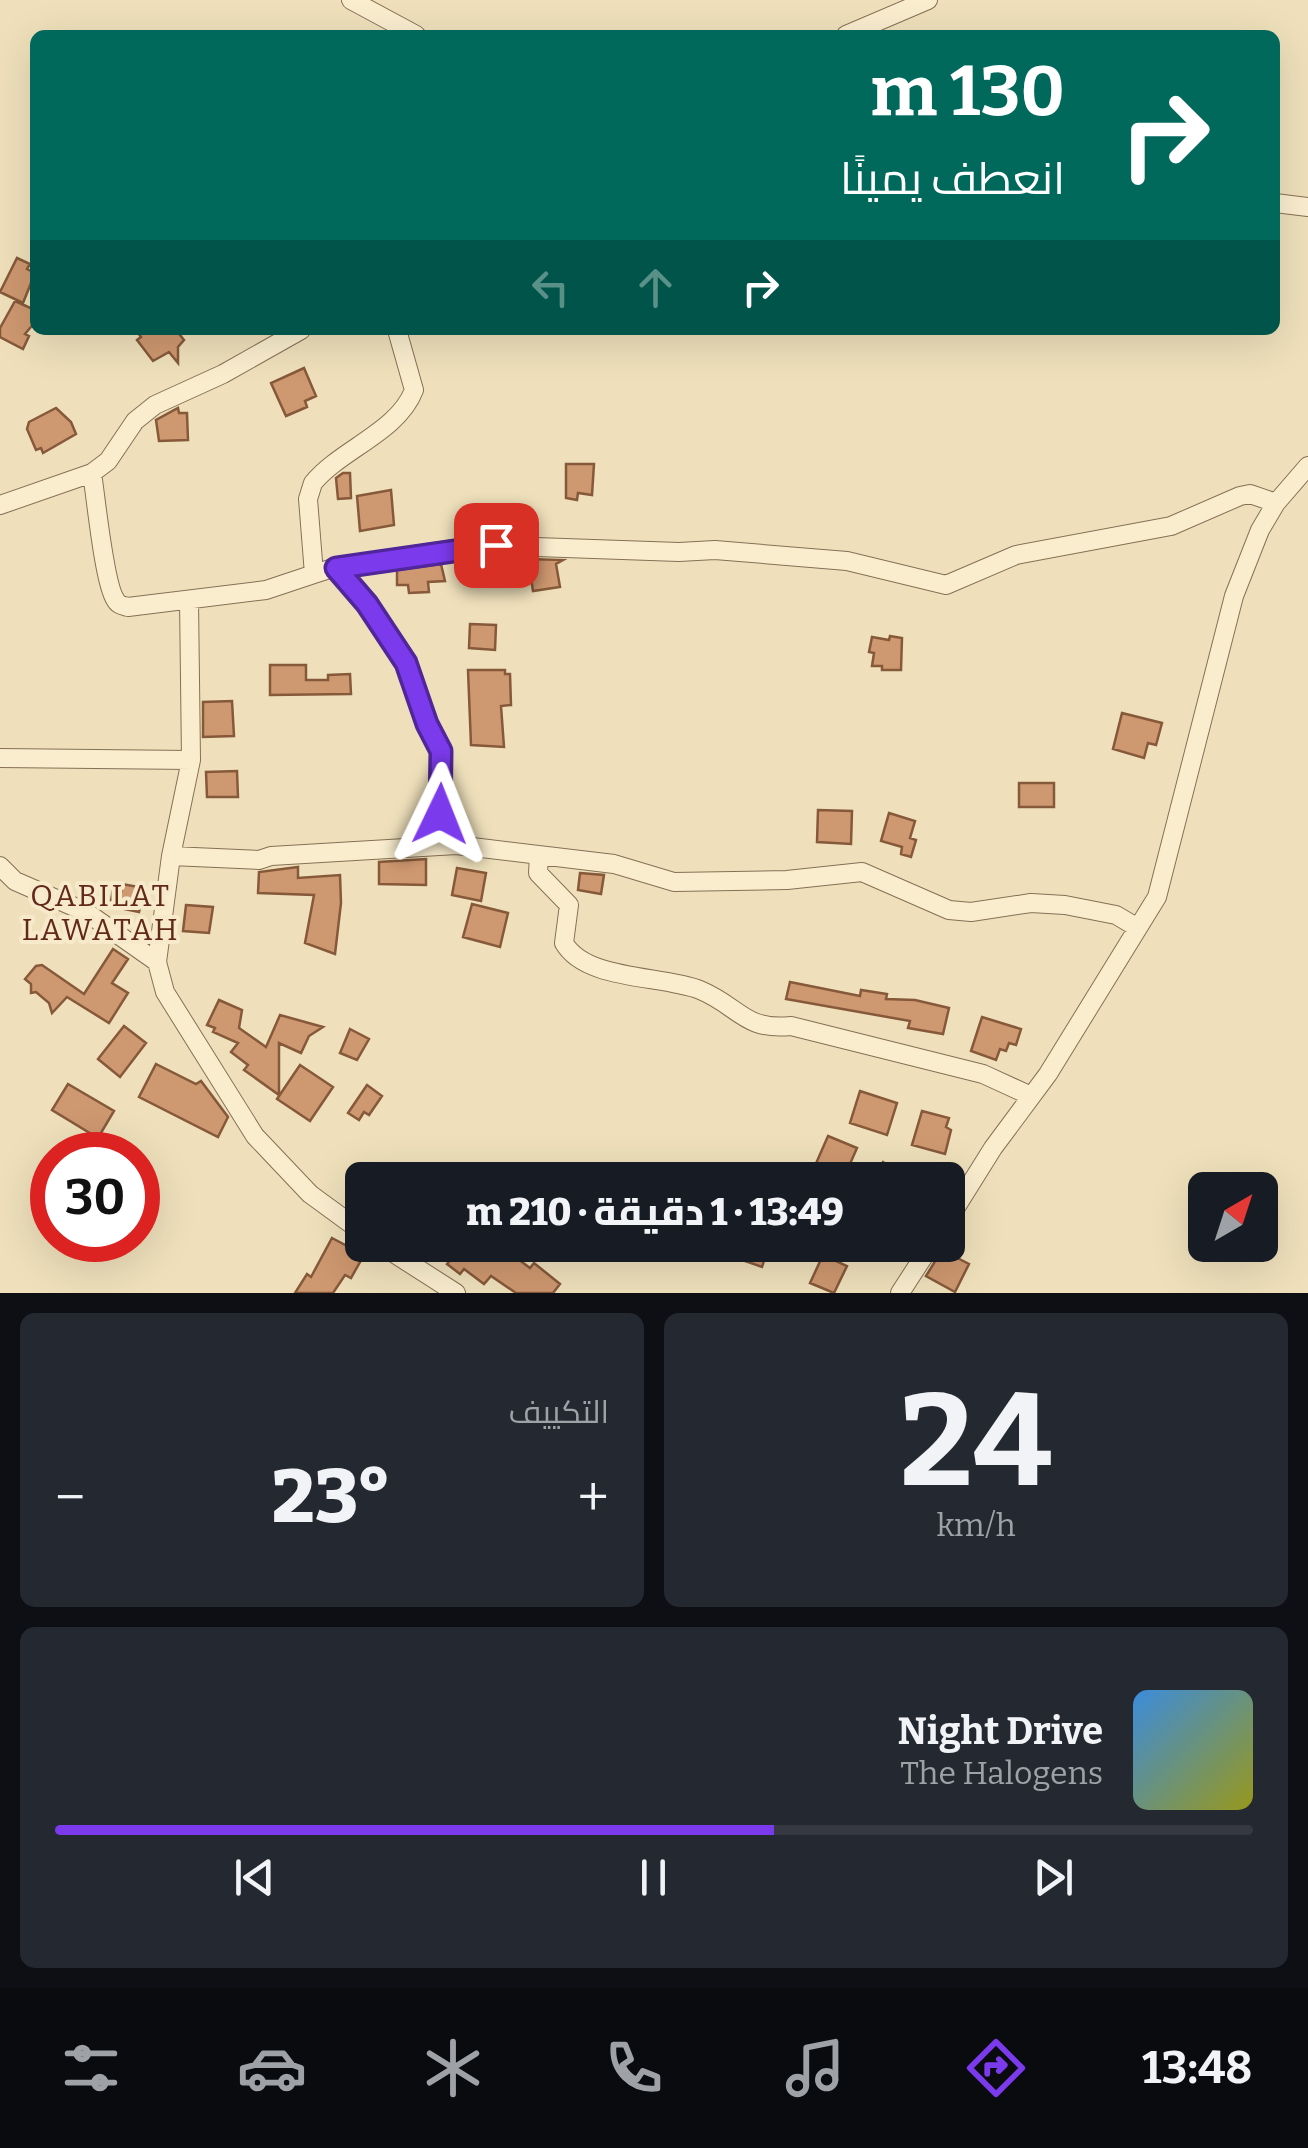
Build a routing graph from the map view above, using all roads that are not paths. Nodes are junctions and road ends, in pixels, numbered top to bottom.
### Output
1 (351, 0) edge
2 (928, 0) edge
3 (407, 30) edge
4 (858, 30) edge
5 (1280, 204) edge
6 (1308, 207) edge
7 (292, 335) edge
8 (398, 335) edge
9 (1308, 466) edge
10 (92, 473) junction
11 (1276, 502) junction
12 (0, 505) edge
13 (336, 568) junction
14 (314, 574) junction
15 (188, 600) junction
16 (0, 758) edge
17 (191, 760) junction
18 (438, 846) junction
19 (539, 855) junction
20 (172, 856) junction
21 (0, 866) edge
22 (1138, 928) junction
23 (157, 962) junction
24 (1031, 1096) junction
25 (965, 1195) edge
26 (345, 1220) edge
27 (408, 1262) edge
28 (920, 1262) edge
29 (456, 1293) edge
30 (900, 1293) edge

1 - 3 street
2 - 4 street
5 - 6 street
7 - 10 street
8 - 14 street
9 - 11 street
10 - 12 street
10 - 15 street
11 - 13 street
11 - 22 street
13 - 14 street
13 - 18 street
14 - 15 street
15 - 17 street
16 - 17 street
17 - 20 street
18 - 19 street
18 - 20 street
19 - 22 street
19 - 24 street
20 - 23 street
21 - 23 street
22 - 24 street
23 - 26 street
24 - 25 street
27 - 29 street
28 - 30 street

